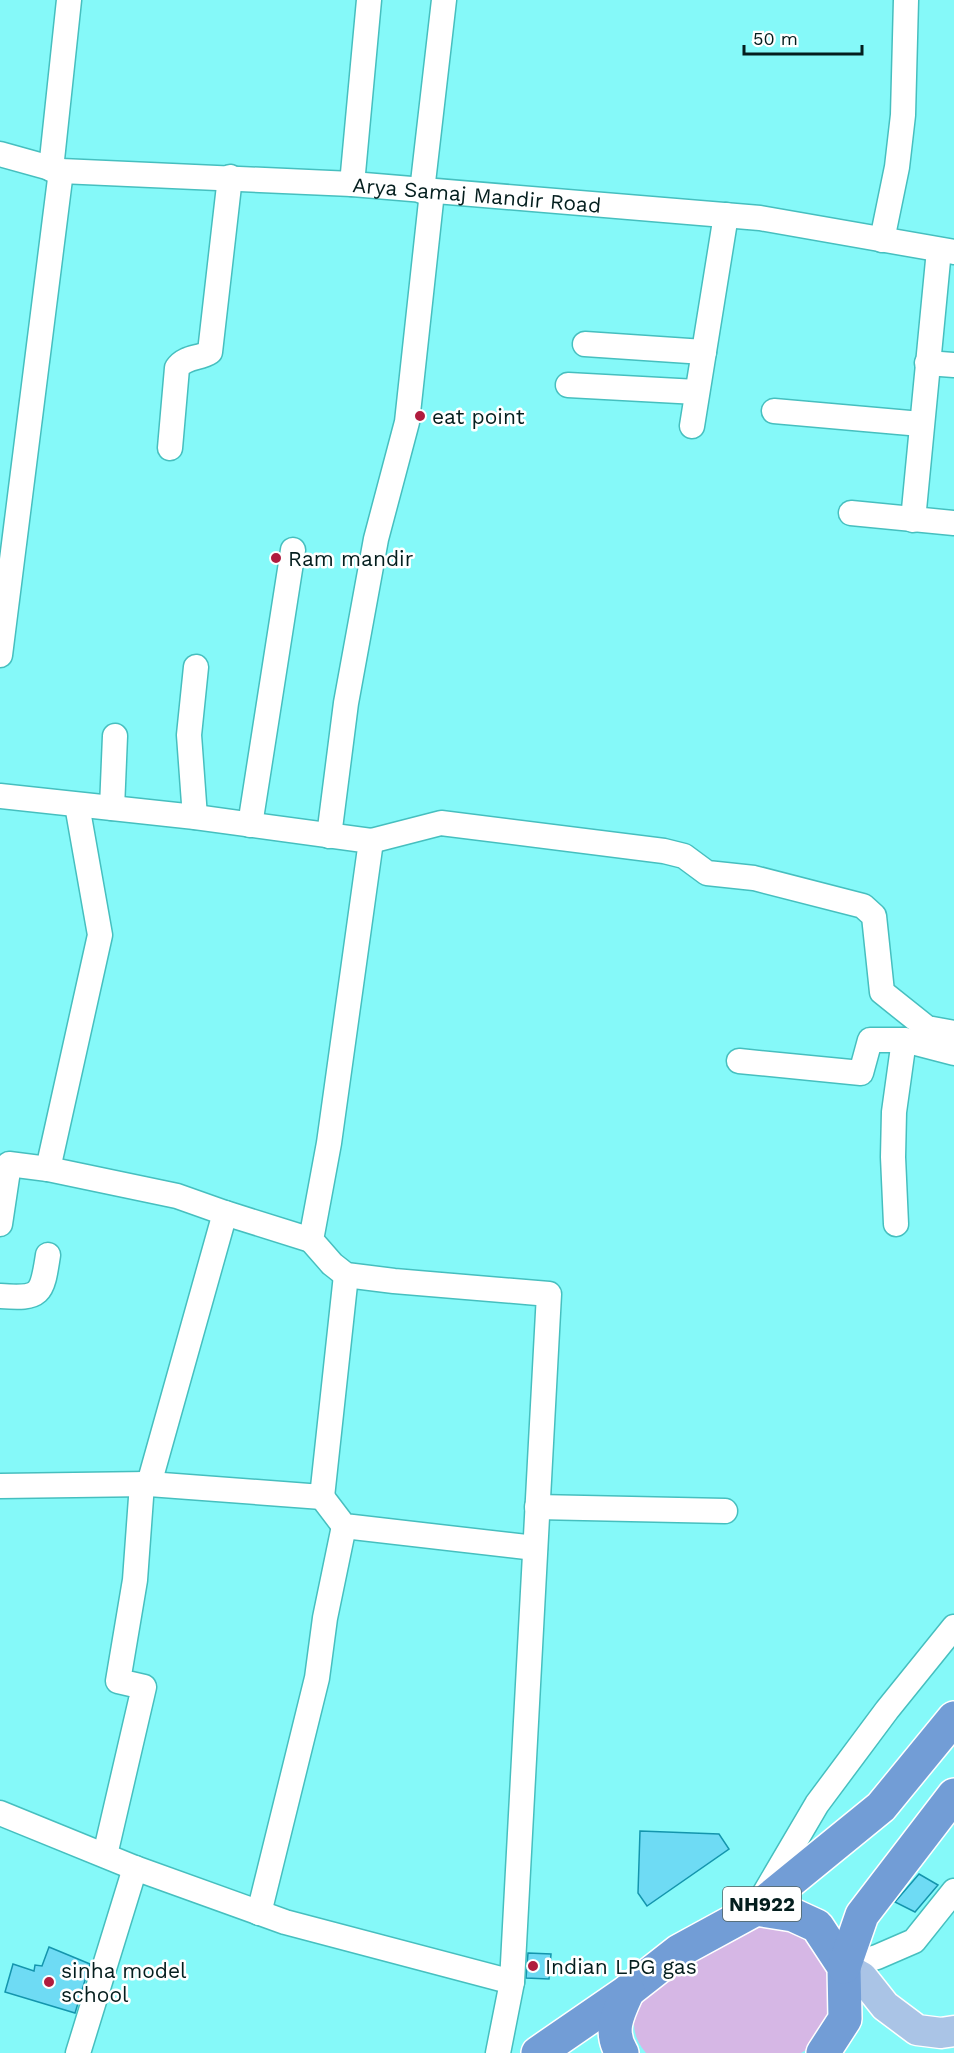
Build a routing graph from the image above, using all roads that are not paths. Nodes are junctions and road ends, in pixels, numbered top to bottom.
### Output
1 (69, 0) edge
2 (369, 0) edge
3 (444, 0) edge
4 (906, 0) edge
5 (0, 154) edge
6 (56, 170) junction
7 (230, 177) junction
8 (352, 184) junction
9 (427, 192) junction
10 (726, 215) junction
11 (882, 240) junction
12 (946, 251) edge
13 (585, 344) dead end
14 (704, 352) junction
15 (927, 363) junction
16 (954, 365) edge
17 (568, 386) dead end
18 (697, 392) junction
19 (774, 411) dead end
20 (921, 424) junction
21 (692, 426) dead end
22 (170, 448) dead end
23 (851, 513) dead end
24 (913, 520) junction
25 (954, 523) edge
26 (293, 550) dead end
27 (0, 655) edge
28 (196, 667) dead end
29 (115, 736) dead end
30 (0, 796) edge
31 (77, 804) junction
32 (112, 808) junction
33 (195, 817) junction
34 (250, 825) junction
35 (329, 836) junction
36 (371, 841) junction
37 (954, 1033) edge
38 (904, 1040) junction
39 (954, 1053) edge
40 (739, 1061) dead end
41 (4, 1161) edge
42 (48, 1169) junction
43 (225, 1213) junction
44 (0, 1224) edge
45 (896, 1224) dead end
46 (311, 1240) junction
47 (48, 1255) dead end
48 (346, 1275) junction
49 (0, 1296) edge
50 (146, 1484) junction
51 (0, 1486) edge
52 (322, 1497) junction
53 (537, 1507) junction
54 (725, 1511) dead end
55 (344, 1526) junction
56 (535, 1548) junction
57 (954, 1627) edge
58 (954, 1718) edge
59 (954, 1795) edge
60 (0, 1813) edge
61 (105, 1855) junction
62 (135, 1868) junction
63 (954, 1891) edge
64 (756, 1909) junction
65 (259, 1912) junction
66 (844, 1967) junction
67 (512, 1982) junction
68 (628, 1991) junction
69 (954, 2031) edge
70 (78, 2053) edge
71 (498, 2053) edge
72 (538, 2053) edge
73 (622, 2053) edge
74 (823, 2053) edge

1 - 6 street
2 - 8 street
3 - 9 street
4 - 11 street
5 - 6 street, Arya Samaj Mandir Road
6 - 7 street, Arya Samaj Mandir Road
6 - 27 street
7 - 8 street, Arya Samaj Mandir Road
7 - 22 street
8 - 9 street, Arya Samaj Mandir Road
9 - 10 street, Arya Samaj Mandir Road
9 - 35 street
10 - 11 street, Arya Samaj Mandir Road
10 - 14 street
11 - 12 street, Arya Samaj Mandir Road
12 - 15 street
13 - 14 street
14 - 18 street
15 - 16 street
15 - 20 street
17 - 18 street
18 - 21 street
19 - 20 street
20 - 24 street
23 - 24 street
24 - 25 street
26 - 34 street
28 - 33 street
29 - 32 street
30 - 31 street
31 - 32 street
31 - 42 street
32 - 33 street
33 - 34 street
34 - 35 street
35 - 36 street
36 - 37 street
36 - 46 street
38 - 39 street
38 - 40 street
38 - 45 street
41 - 42 street
41 - 44 street
42 - 43 street
43 - 46 street
43 - 50 street
46 - 48 street
47 - 49 street
48 - 52 street
48 - 53 street
50 - 51 street
50 - 52 street
50 - 61 street
52 - 55 street
53 - 54 street
53 - 56 street
55 - 56 street
55 - 65 street
56 - 67 street
57 - 64 street
58 - 64 highway, NH922
59 - 66 highway
60 - 61 street
61 - 62 street
62 - 65 street
62 - 70 street
63 - 66 street
64 - 66 highway, NH922
64 - 68 highway, NH922
65 - 67 street
66 - 69 main road
66 - 74 highway
67 - 71 street
68 - 72 highway, NH922
68 - 73 highway, NH922

